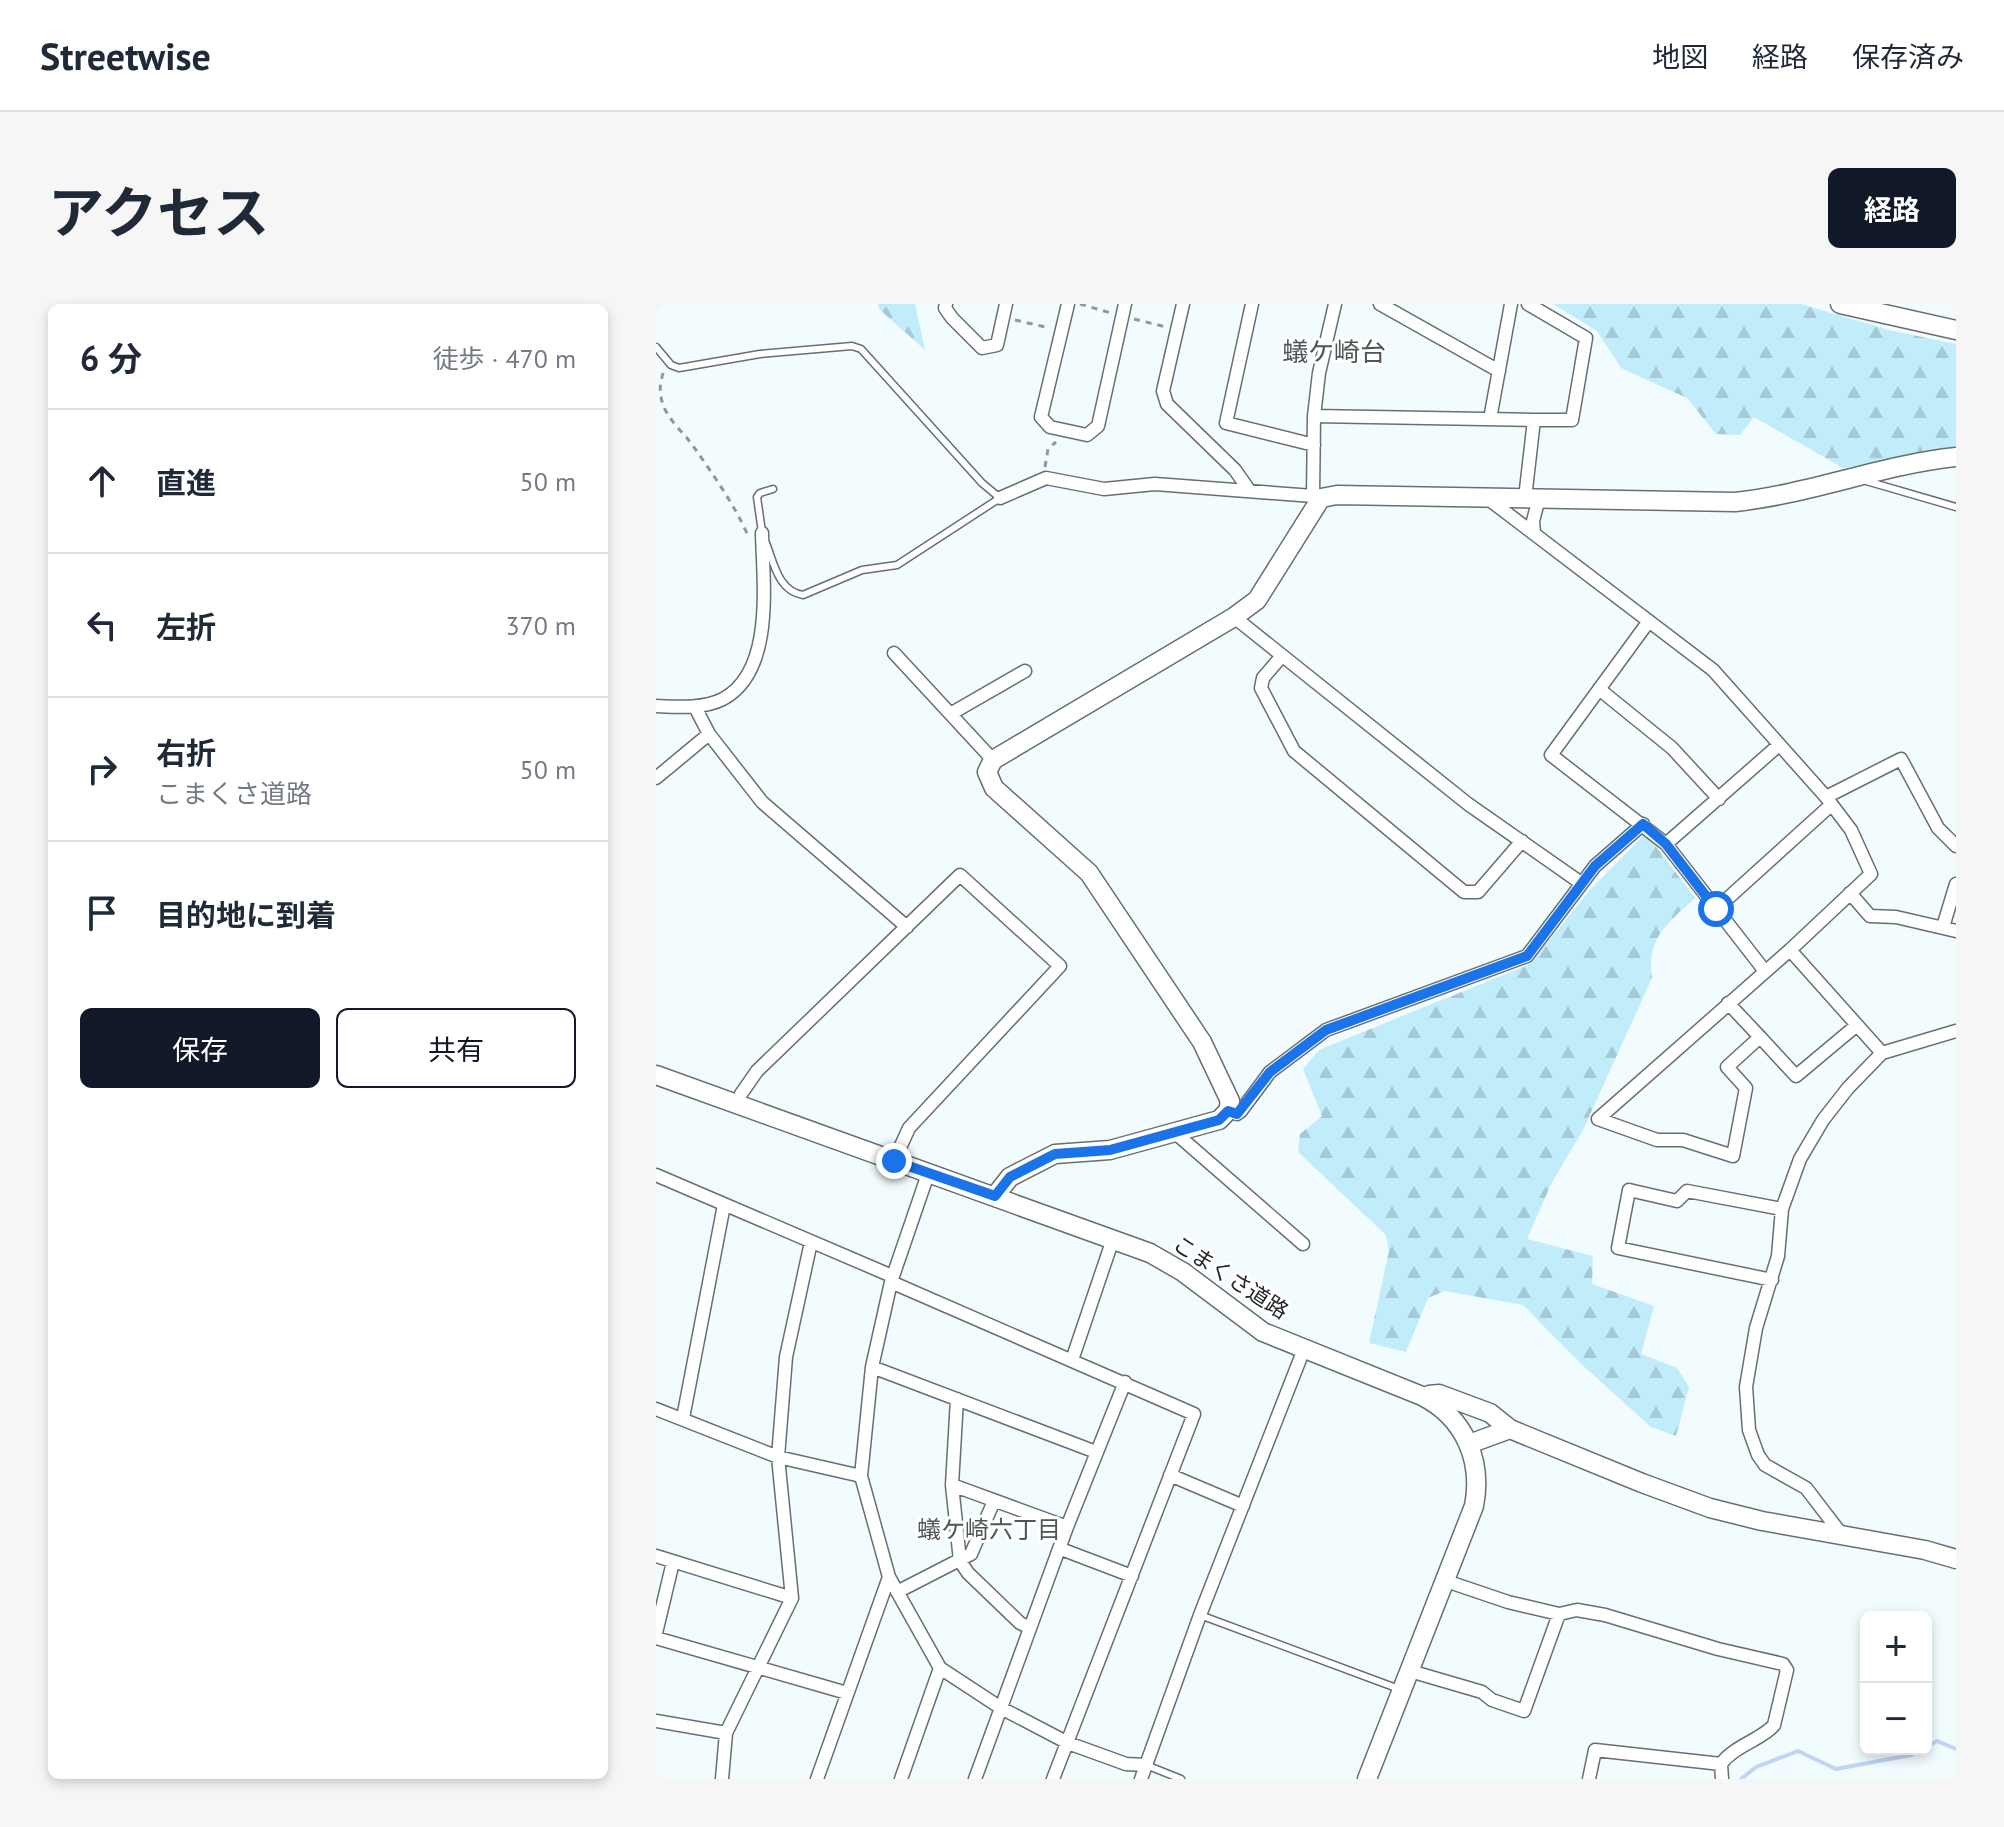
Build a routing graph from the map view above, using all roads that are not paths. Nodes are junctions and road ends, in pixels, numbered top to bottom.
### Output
1 (946, 304) edge
2 (1068, 304) edge
3 (1125, 304) edge
4 (1183, 304) edge
5 (1252, 304) edge
6 (1335, 304) edge
7 (1380, 304) edge
8 (1511, 304) edge
9 (1528, 304) edge
10 (1840, 304) edge
11 (1004, 311) edge
12 (1956, 330) edge
13 (656, 347) edge
14 (1499, 371) junction
15 (1314, 416) junction
16 (1490, 419) junction
17 (1534, 420) junction
18 (1314, 445) junction
19 (1956, 457) edge
20 (1856, 478) junction
21 (773, 489) dead end
22 (1249, 490) junction
23 (1000, 498) junction
24 (1485, 498) junction
25 (1532, 498) junction
26 (1316, 499) junction
27 (1956, 507) edge
28 (762, 533) junction
29 (1534, 533) junction
30 (1234, 617) junction
31 (1649, 621) junction
32 (894, 653) dead end
33 (1281, 657) junction
34 (1025, 671) dead end
35 (1599, 689) junction
36 (656, 706) edge
37 (695, 707) junction
38 (952, 713) junction
39 (709, 734) junction
40 (1779, 745) junction
41 (993, 760) junction
42 (656, 778) edge
43 (1719, 799) junction
44 (1828, 801) junction
45 (1643, 824) junction
46 (1522, 841) junction
47 (1666, 844) junction
48 (1956, 846) edge
49 (1581, 883) junction
50 (1956, 884) edge
51 (1850, 893) junction
52 (1716, 909) junction
53 (907, 927) junction
54 (1950, 929) edge
55 (1790, 950) junction
56 (1764, 970) junction
57 (1728, 1003) junction
58 (1857, 1025) junction
59 (1956, 1031) edge
60 (1760, 1037) junction
61 (1882, 1053) junction
62 (656, 1075) edge
63 (741, 1094) dead end
64 (1228, 1111) junction
65 (1173, 1131) junction
66 (894, 1161) junction
67 (928, 1174) junction
68 (656, 1175) edge
69 (995, 1196) junction
70 (724, 1205) junction
71 (1782, 1209) junction
72 (1113, 1239) junction
73 (811, 1242) junction
74 (1303, 1244) dead end
75 (892, 1279) junction
76 (1772, 1280) junction
77 (1304, 1349) junction
78 (1072, 1360) junction
79 (872, 1367) junction
80 (1125, 1382) junction
81 (1422, 1396) junction
82 (957, 1399) junction
83 (656, 1409) edge
84 (683, 1418) junction
85 (1510, 1429) junction
86 (1469, 1444) junction
87 (1096, 1452) junction
88 (778, 1457) junction
89 (1170, 1475) junction
90 (861, 1476) junction
91 (952, 1485) junction
92 (994, 1501) junction
93 (1243, 1506) junction
94 (1067, 1527) junction
95 (1842, 1535) junction
96 (1061, 1549) junction
97 (656, 1556) edge
98 (1956, 1559) edge
99 (960, 1561) junction
100 (673, 1562) junction
101 (1132, 1576) junction
102 (889, 1577) junction
103 (1446, 1581) junction
104 (897, 1592) junction
105 (792, 1598) junction
106 (1559, 1614) junction
107 (1200, 1615) junction
108 (1030, 1628) junction
109 (656, 1636) edge
110 (758, 1667) junction
111 (940, 1668) junction
112 (1410, 1671) junction
113 (1403, 1691) junction
114 (847, 1693) junction
115 (1001, 1708) junction
116 (656, 1721) edge
117 (726, 1733) junction
118 (1068, 1743) junction
119 (1721, 1764) junction
120 (1146, 1765) junction
121 (722, 1779) edge
122 (817, 1779) edge
123 (901, 1779) edge
124 (975, 1779) edge
125 (1053, 1779) edge
126 (1141, 1779) edge
127 (1181, 1779) edge
128 (1369, 1779) edge
129 (1589, 1779) edge
130 (1722, 1779) edge

1 - 11 street
2 - 3 street
4 - 22 street
5 - 18 street
6 - 15 street
7 - 14 street
8 - 14 street
9 - 17 street
10 - 12 street
13 - 23 lane
14 - 16 street
15 - 16 street
15 - 18 street
16 - 17 street
17 - 25 street
18 - 26 street
19 - 20 street
20 - 25 street
20 - 27 lane
21 - 28 lane
22 - 23 street
22 - 26 street
23 - 28 lane
24 - 25 street
24 - 26 street
24 - 29 street
25 - 29 street
26 - 30 street
28 - 37 street
29 - 31 street
30 - 33 street
30 - 41 street
31 - 35 street
31 - 40 street
32 - 38 street
33 - 46 street
33 - 46 street
34 - 38 street
35 - 43 street
35 - 45 street
36 - 37 street
37 - 39 street
38 - 41 street
39 - 42 street
39 - 53 street
40 - 43 street
40 - 44 street
41 - 64 street
43 - 47 street
44 - 48 street
44 - 51 street
44 - 52 street
45 - 47 street
45 - 49 street
46 - 49 street
47 - 52 street
49 - 64 street
50 - 54 street
51 - 54 street
51 - 55 street
52 - 56 street
53 - 63 street
53 - 66 street
55 - 56 street
55 - 58 street
56 - 57 street
57 - 60 street
57 - 60 street
58 - 60 street
58 - 61 street
59 - 61 street
61 - 71 street
62 - 66 street, こまくさ道路
64 - 65 street
65 - 69 street
65 - 74 street
66 - 67 street, こまくさ道路
67 - 69 street, こまくさ道路
67 - 75 street
68 - 70 street
69 - 72 street, こまくさ道路
70 - 73 street
70 - 84 street
71 - 76 street
71 - 76 street
72 - 77 street, こまくさ道路
72 - 78 street
73 - 75 street
73 - 88 street
75 - 78 street
75 - 79 street
76 - 95 street
77 - 81 street, こまくさ道路
77 - 93 street
78 - 80 street
79 - 82 street
79 - 90 street
80 - 87 street
80 - 89 street
81 - 85 street
81 - 86 street, こまくさ道路
82 - 87 street
82 - 91 street
83 - 84 street
84 - 88 street
85 - 86 street
85 - 95 street
86 - 103 street, こまくさ道路
87 - 94 street
88 - 90 street
88 - 105 street
89 - 93 street
89 - 101 street
90 - 102 street
91 - 92 street
91 - 99 street
92 - 94 street
92 - 99 street
93 - 107 street
94 - 96 street
95 - 98 street
96 - 101 street
96 - 108 street
97 - 100 street
99 - 104 street
99 - 108 street
100 - 105 street
100 - 109 street
101 - 118 street
102 - 104 street
102 - 114 street
103 - 106 street
103 - 112 street, こまくさ道路
104 - 111 street
105 - 110 street
106 - 112 street
106 - 119 street
107 - 113 lane
107 - 120 street
108 - 115 street
109 - 110 street
110 - 114 street
110 - 117 street
111 - 115 street
111 - 123 street
112 - 113 street, こまくさ道路
113 - 128 street, こまくさ道路
114 - 122 street
115 - 118 street
115 - 124 street
116 - 117 street
117 - 121 street
118 - 120 street
118 - 125 street
119 - 129 street
119 - 130 street
120 - 126 street
120 - 127 lane

